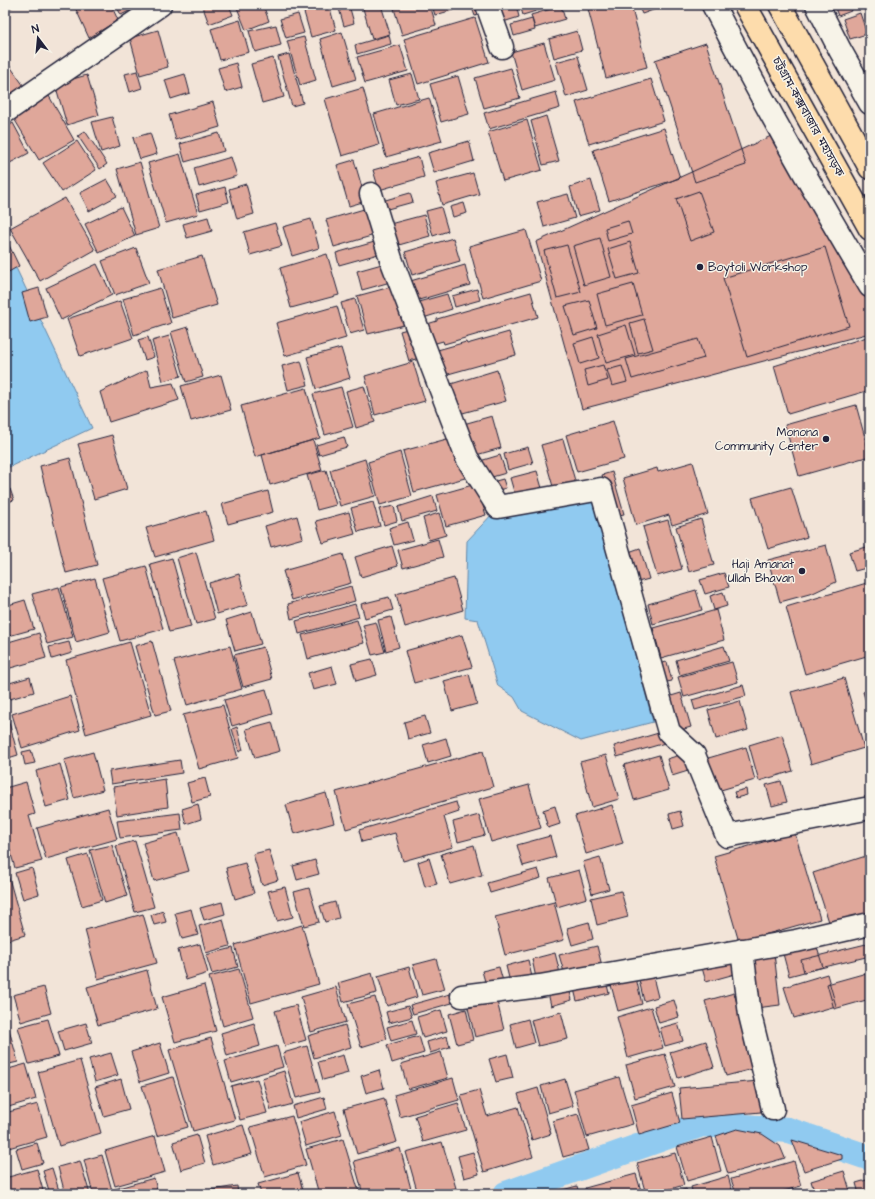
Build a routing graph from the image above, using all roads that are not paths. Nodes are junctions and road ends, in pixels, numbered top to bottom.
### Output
1 (160, 5) edge
2 (487, 5) edge
3 (713, 5) edge
4 (745, 5) edge
5 (780, 5) edge
6 (816, 5) edge
7 (502, 47) dead end
8 (870, 102) edge
9 (5, 112) edge
10 (870, 168) edge
11 (371, 194) dead end
12 (870, 229) edge
13 (870, 286) edge
14 (870, 808) edge
15 (870, 924) edge
16 (742, 950) junction
17 (462, 996) dead end
18 (773, 1110) dead end

1 - 9 street
2 - 7 street
3 - 13 street
4 - 12 highway, চট্টগ্রাম-কক্সবাজার মহাসড়ক
5 - 10 highway
6 - 8 street
11 - 14 street
15 - 16 street
16 - 17 street
16 - 18 street

